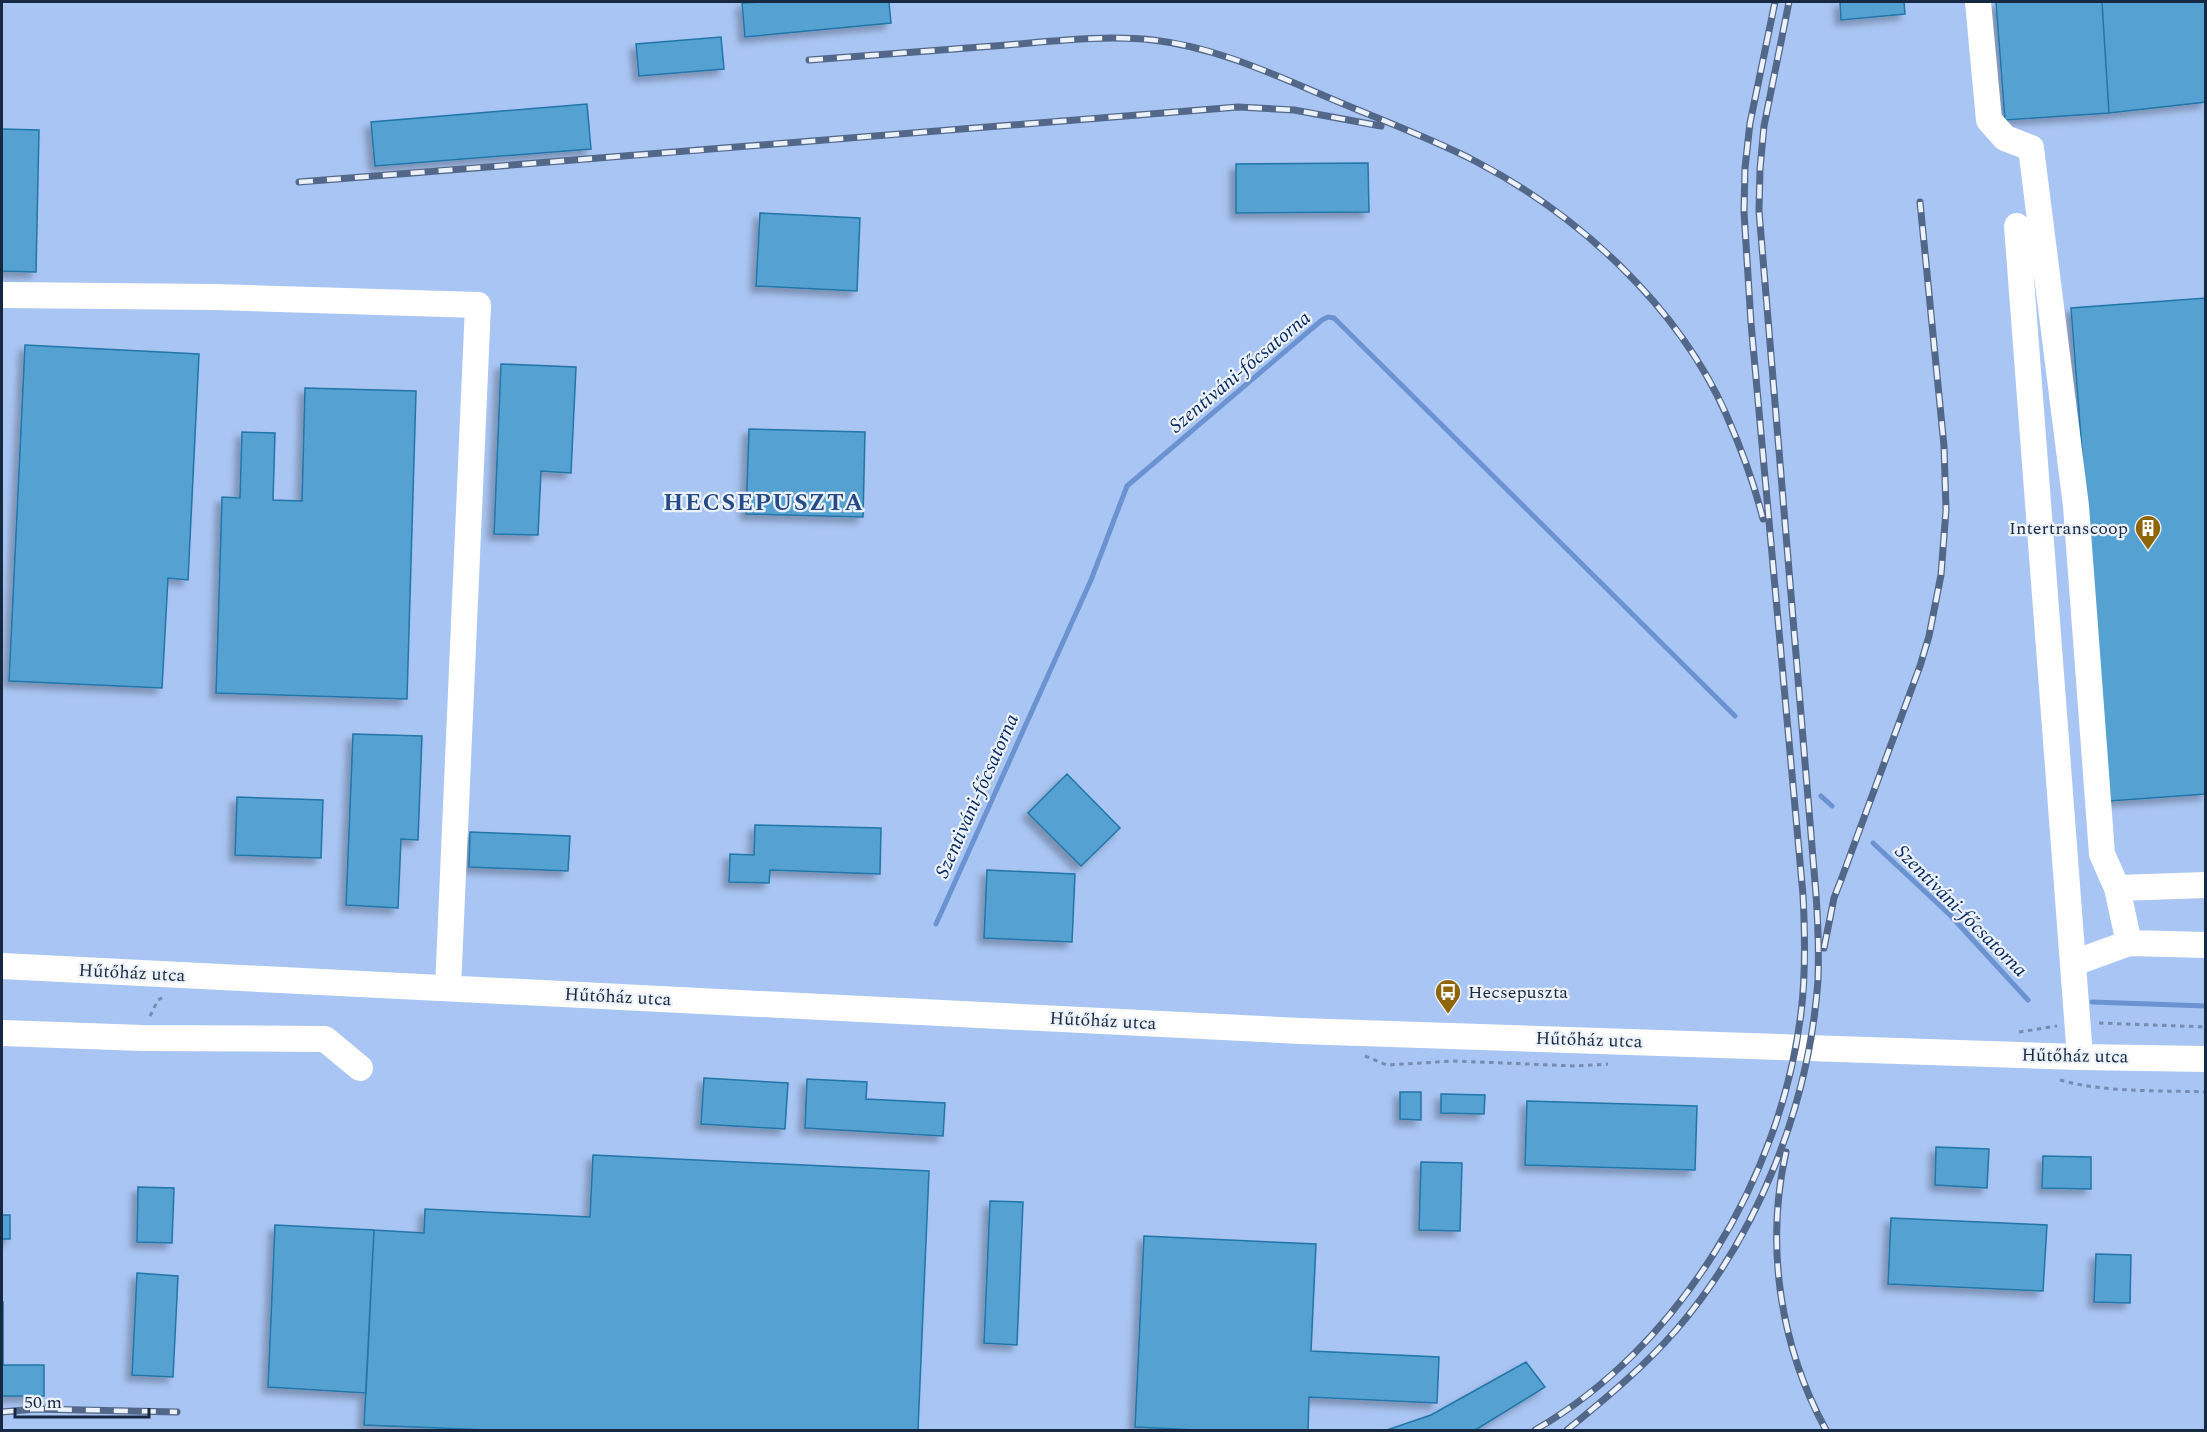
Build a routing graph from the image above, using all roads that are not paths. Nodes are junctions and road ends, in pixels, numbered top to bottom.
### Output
1 (1978, 2) edge
2 (2018, 226) dead end
3 (2, 295) edge
4 (2205, 885) edge
5 (2117, 888) junction
6 (2129, 943) junction
7 (2205, 945) edge
8 (2074, 963) junction
9 (2, 966) edge
10 (448, 988) junction
11 (2, 1033) edge
12 (2080, 1057) junction
13 (2205, 1059) edge
14 (360, 1068) dead end

1 - 5 street
2 - 8 street
3 - 10 street
4 - 5 street
5 - 6 street
6 - 7 street
6 - 8 street
8 - 12 street
9 - 10 street, Hűtőház utca
10 - 12 street, Hűtőház utca
11 - 14 street
12 - 13 street, Hűtőház utca

